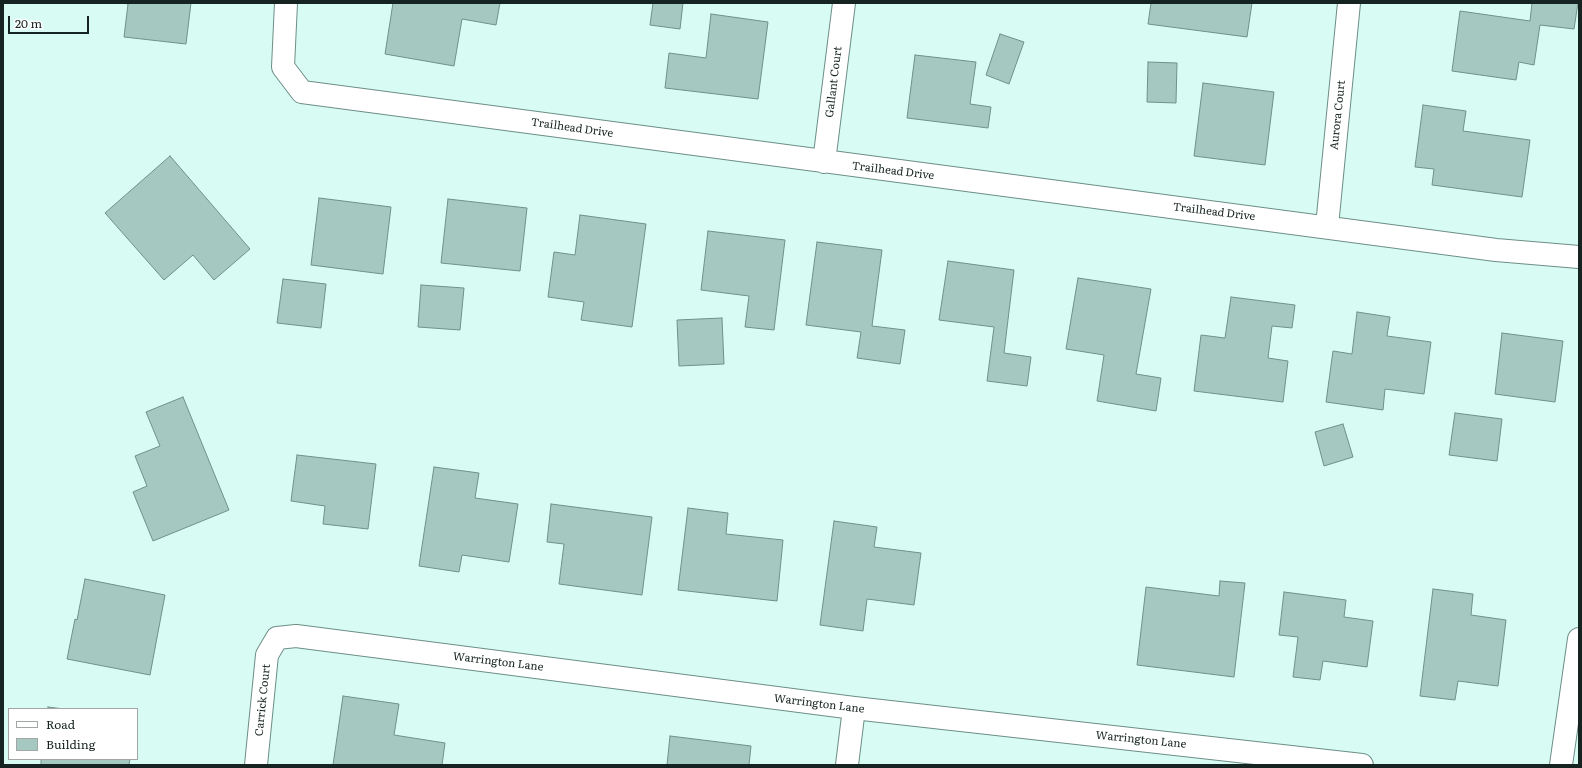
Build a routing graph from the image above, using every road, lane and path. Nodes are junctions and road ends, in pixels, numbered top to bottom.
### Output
1 (286, 3) edge
2 (844, 3) edge
3 (1349, 3) edge
4 (824, 162) junction
5 (1328, 226) junction
6 (1579, 257) edge
7 (277, 638) joint
8 (1579, 639) edge
9 (854, 708) junction
10 (1264, 760) edge
11 (256, 765) edge
12 (848, 765) edge
13 (1362, 765) edge
14 (1561, 765) edge

1 - 4 street, Trailhead Drive
2 - 4 street, Gallant Court
3 - 5 street, Aurora Court
4 - 5 street, Trailhead Drive
5 - 6 street, Trailhead Drive
7 - 9 street, Warrington Lane
7 - 11 street, Carrick Court
8 - 14 street
9 - 10 street, Warrington Lane
9 - 12 street
10 - 13 street, Warrington Lane

